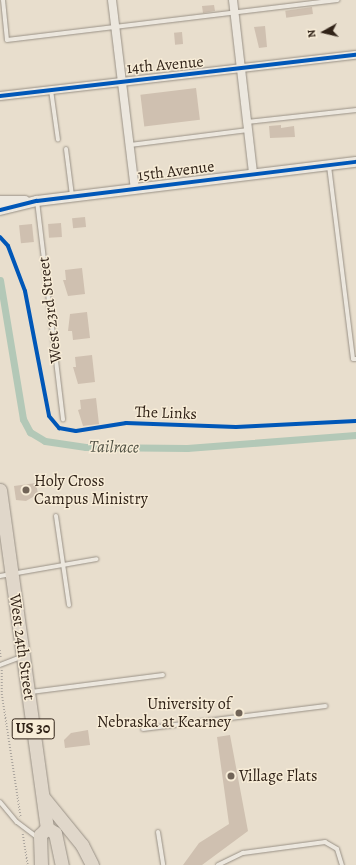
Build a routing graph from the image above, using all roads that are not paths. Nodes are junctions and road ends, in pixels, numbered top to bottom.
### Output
1 (3, 0) edge
2 (112, 0) edge
3 (232, 0) edge
4 (338, 0) edge
5 (234, 13) junction
6 (115, 27) junction
7 (356, 55) edge
8 (241, 70) junction
9 (122, 81) junction
10 (51, 89) junction
11 (0, 96) edge
12 (356, 110) edge
13 (248, 126) junction
14 (58, 140) dead end
15 (130, 145) junction
16 (66, 149) dead end
17 (356, 162) edge
18 (329, 165) junction
19 (253, 174) junction
20 (135, 188) junction
21 (72, 196) junction
22 (0, 201) edge
23 (37, 201) junction
24 (0, 210) edge
25 (356, 359) edge
26 (63, 420) dead end
27 (0, 490) edge
28 (56, 516) dead end
29 (97, 559) dead end
30 (63, 564) junction
31 (6, 575) edge
32 (69, 605) dead end
33 (23, 657) junction
34 (0, 664) edge
35 (163, 675) dead end
36 (28, 692) junction
37 (326, 706) dead end
38 (143, 729) dead end
39 (42, 796) junction
40 (0, 802) edge
41 (158, 832) dead end
42 (44, 834) junction
43 (41, 865) edge
44 (62, 865) edge
45 (92, 865) edge
46 (163, 865) edge
47 (218, 865) edge
48 (342, 865) edge

1 - 6 lane
2 - 6 street
3 - 5 street
4 - 5 lane
5 - 6 lane
5 - 8 street
6 - 9 street
7 - 8 street, 14th Avenue
8 - 9 street, 14th Avenue
8 - 13 street
9 - 10 street, 14th Avenue
9 - 15 street
10 - 11 street, 14th Avenue
10 - 14 lane
12 - 13 lane
13 - 15 lane
13 - 19 street
15 - 20 street
16 - 21 lane
17 - 18 street, 15th Avenue
18 - 19 street, 15th Avenue
18 - 25 lane
19 - 20 street, 15th Avenue
20 - 21 street, 15th Avenue
21 - 23 street, 15th Avenue
22 - 23 street, 15th Avenue
23 - 24 street, 15th Avenue
23 - 26 lane, West 23rd Street
27 - 31 main road, West 24th Street / US 30
28 - 30 lane
29 - 30 lane
30 - 31 lane
30 - 32 lane
31 - 33 main road, West 24th Street / US 30
33 - 34 lane
33 - 36 main road, West 24th Street / US 30
35 - 36 lane
36 - 39 main road, West 24th Street / US 30
37 - 38 lane
39 - 42 main road, West 24th Street / US 30
39 - 45 main road
40 - 42 lane
41 - 46 lane
42 - 43 main road, West 24th Street / US 30
42 - 44 main road, West 24th Street / US 30
47 - 48 lane

